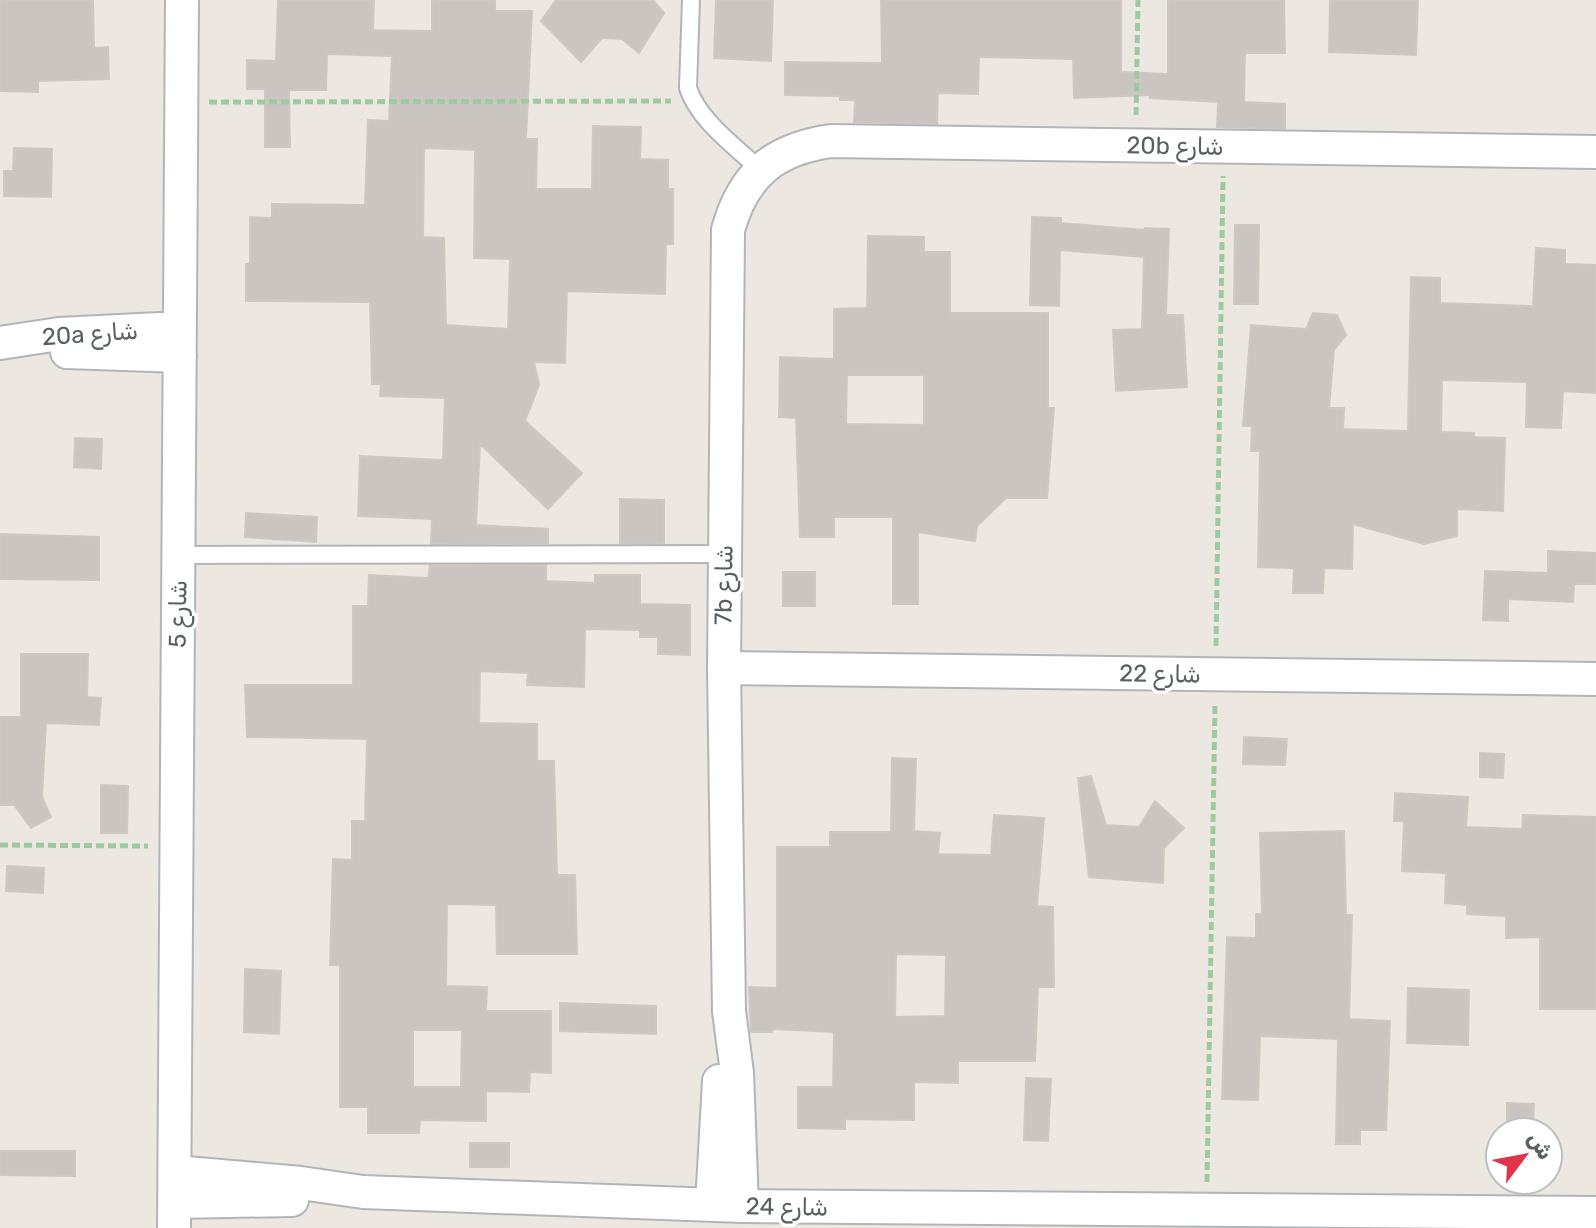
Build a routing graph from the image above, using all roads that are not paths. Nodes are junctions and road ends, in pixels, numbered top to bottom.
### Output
1 (182, 0) edge
2 (691, 0) edge
3 (1596, 152) edge
4 (760, 170) junction
5 (180, 342) junction
6 (0, 344) edge
7 (725, 554) junction
8 (179, 555) junction
9 (724, 668) junction
10 (1596, 679) edge
11 (175, 1201) edge
12 (727, 1206) junction
13 (1596, 1213) edge
14 (1112, 1219) edge

1 - 5 street, شارع 5
2 - 4 lane
3 - 4 street, 20b شارع
4 - 7 street, 7b شارع
5 - 6 street, 20a شارع
5 - 8 street, شارع 5
7 - 8 lane
7 - 9 street, 7b شارع
8 - 11 street, شارع 5
9 - 10 street, شارع 22
9 - 12 street, 7b شارع
11 - 12 street, شارع 24
12 - 14 street, شارع 24
13 - 14 street, شارع 24

